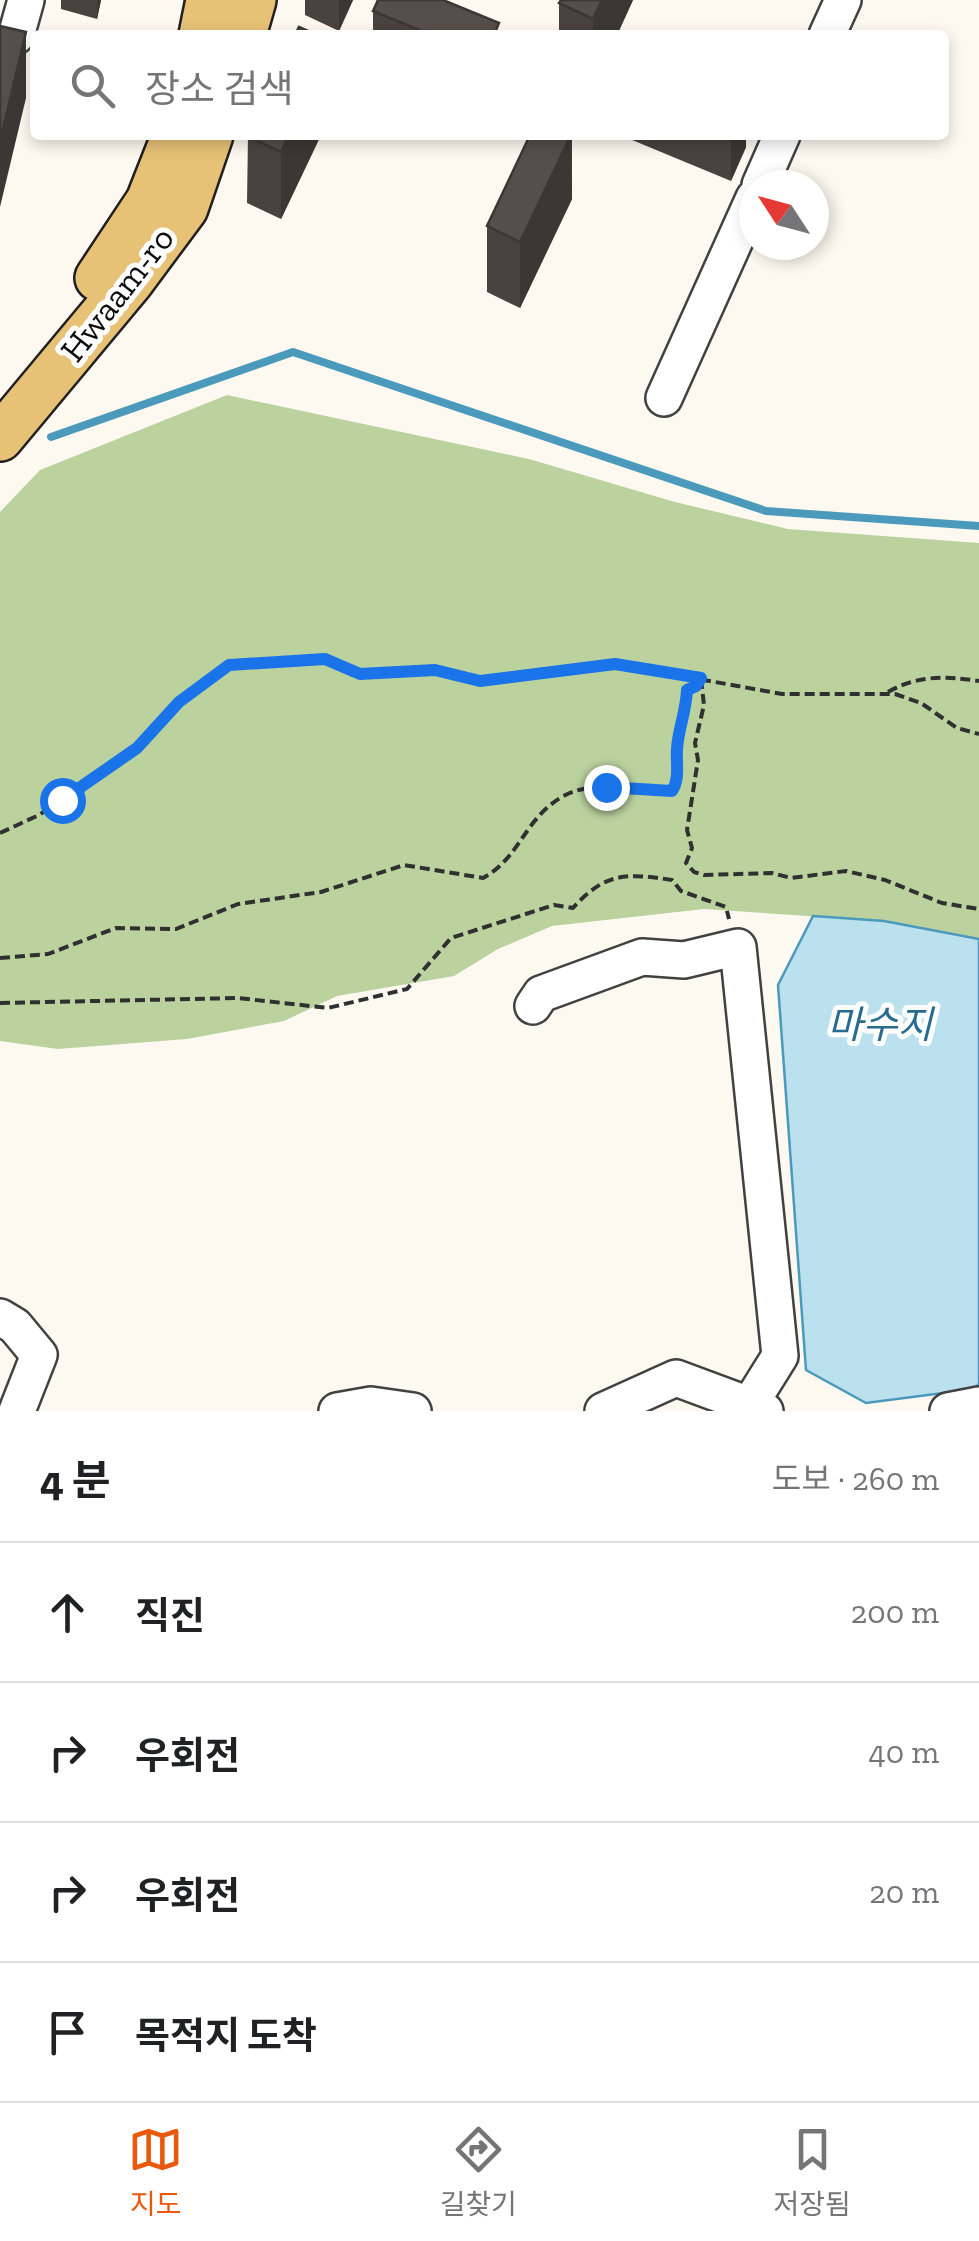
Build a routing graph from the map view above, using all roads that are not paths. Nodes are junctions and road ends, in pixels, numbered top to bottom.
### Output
1 (26, 0) edge
2 (210, 0) edge
3 (253, 0) edge
4 (843, 0) edge
5 (203, 30) edge
6 (244, 30) edge
7 (830, 30) edge
8 (16, 36) edge
9 (173, 140) edge
10 (208, 140) edge
11 (780, 140) edge
12 (767, 170) edge
13 (739, 231) edge
14 (0, 394) edge
15 (664, 398) dead end
16 (0, 438) edge
17 (532, 1006) dead end
18 (0, 1317) edge
19 (12, 1399) edge
20 (979, 1404) edge
21 (757, 1407) edge
22 (337, 1411) edge
23 (413, 1411) edge
24 (603, 1411) edge
25 (948, 1411) edge

1 - 8 street
2 - 5 main road
3 - 6 main road
4 - 7 street
9 - 14 main road, Hwaam-ro
10 - 16 main road, Hwaam-ro
11 - 12 street
13 - 15 street
17 - 21 street
18 - 19 street
20 - 25 street
21 - 24 street
22 - 23 street

